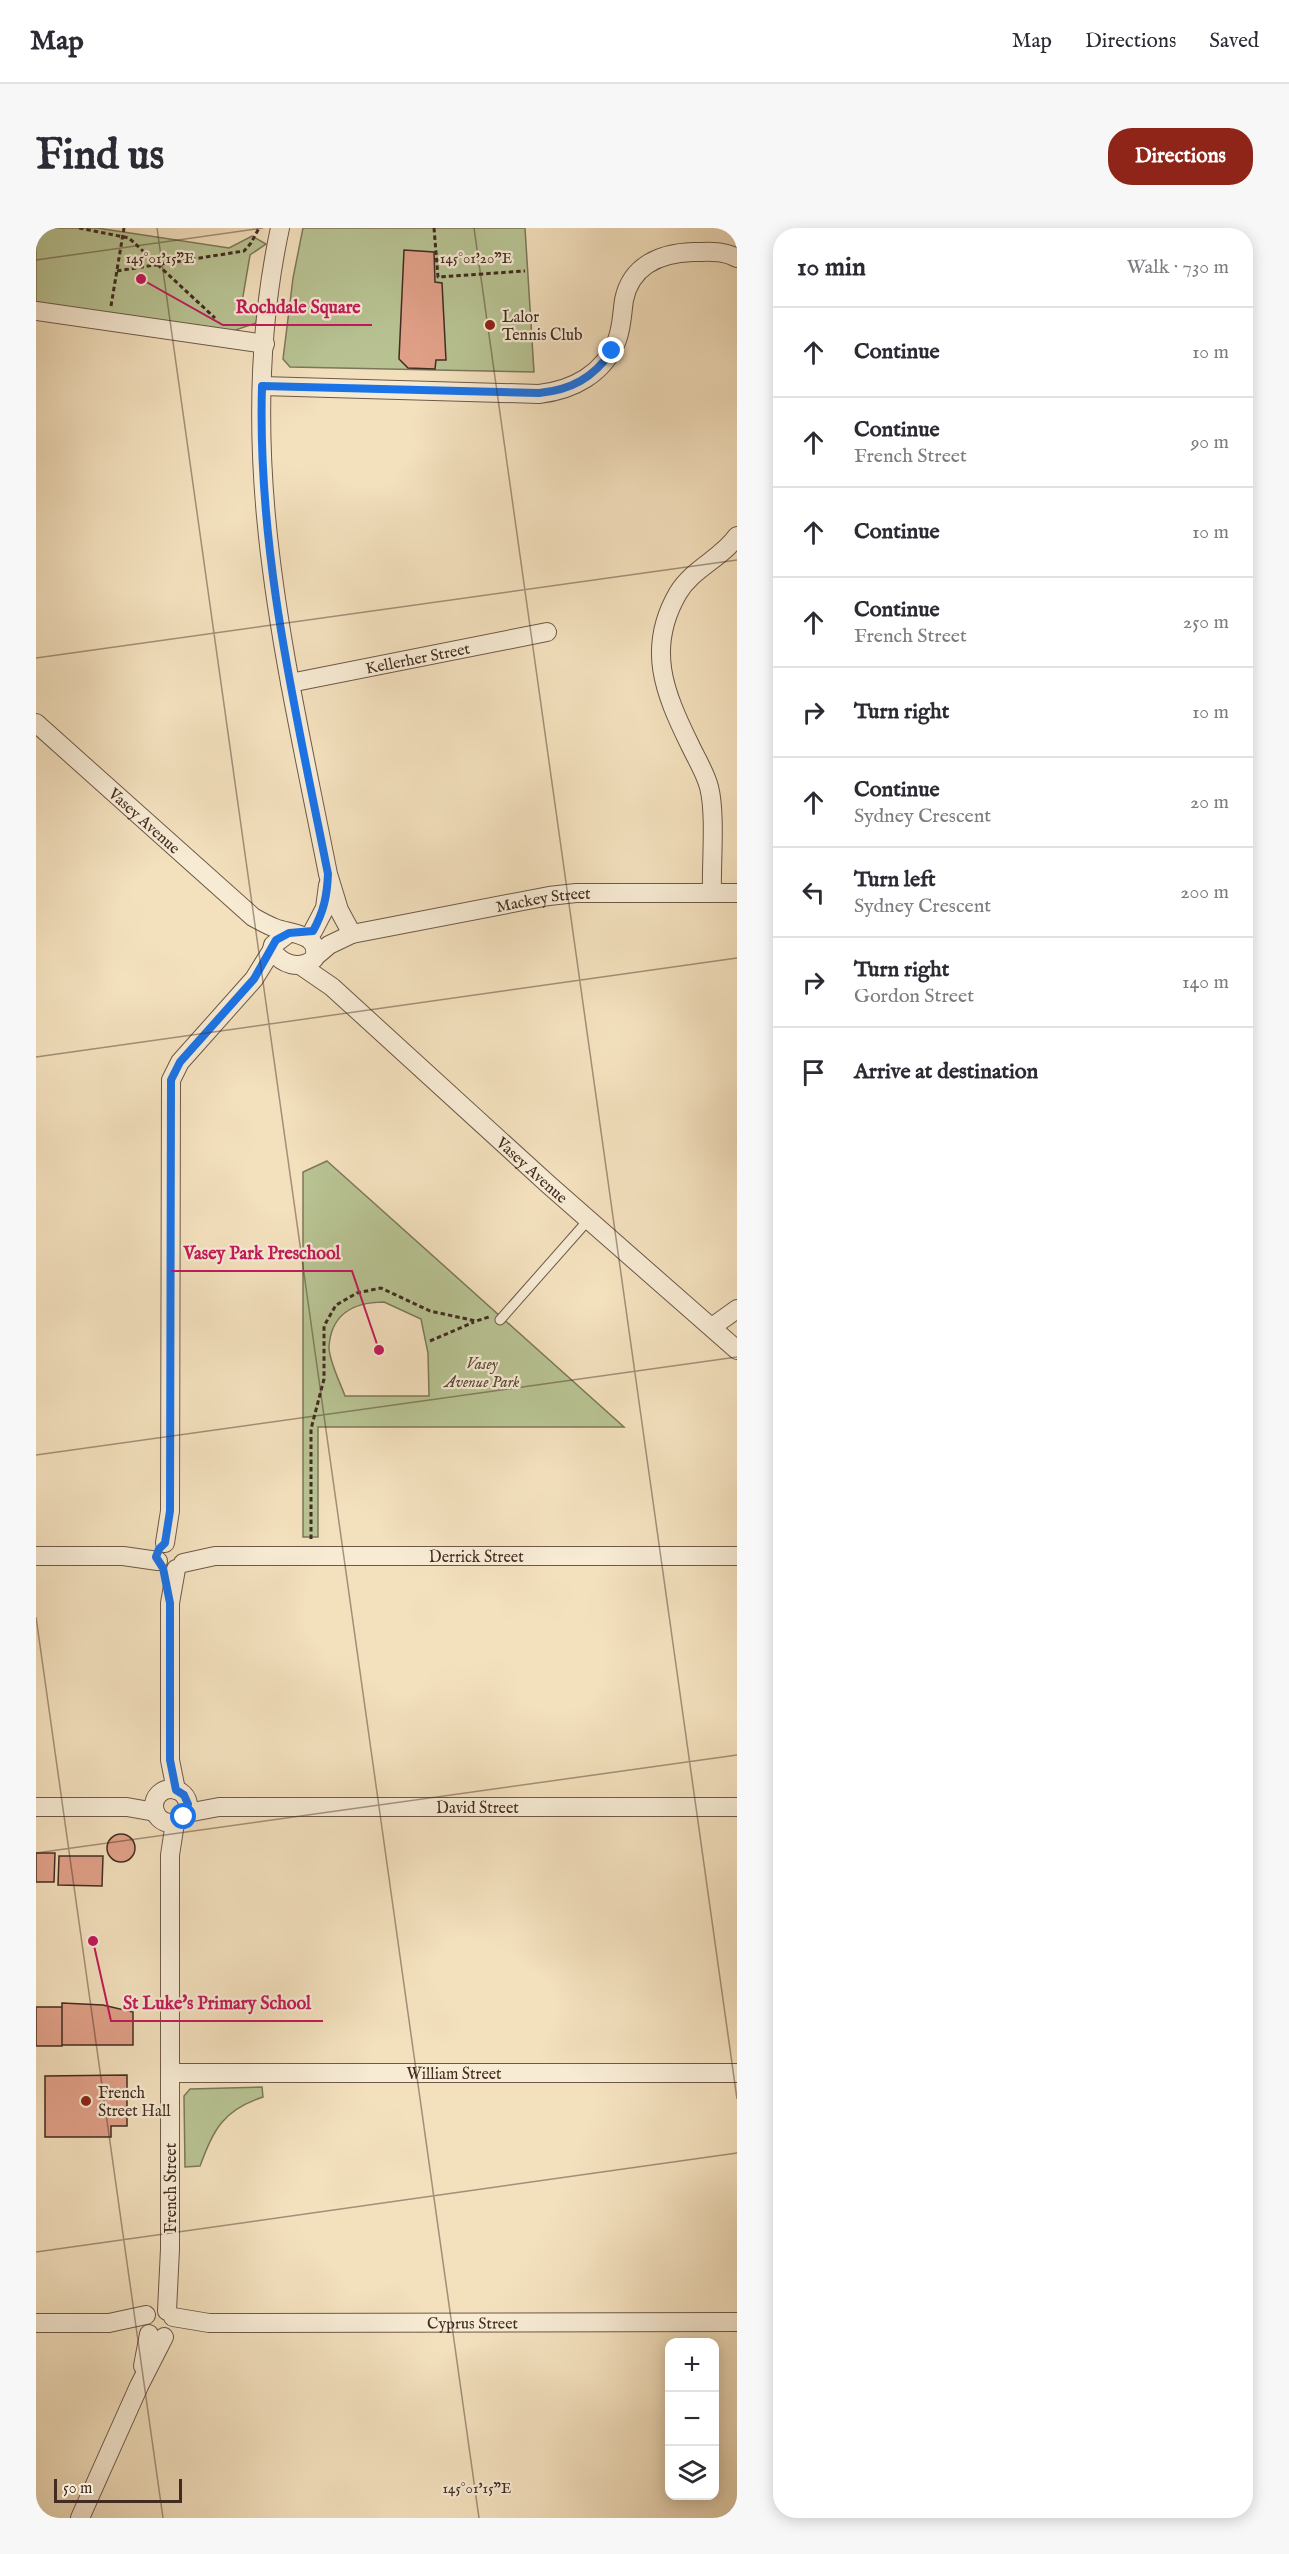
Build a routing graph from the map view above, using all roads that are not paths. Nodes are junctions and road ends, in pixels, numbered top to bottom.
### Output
1 (280, 228) edge
2 (737, 258) edge
3 (36, 311) edge
4 (265, 344) junction
5 (262, 386) junction
6 (737, 536) edge
7 (547, 632) dead end
8 (290, 683) junction
9 (37, 726) edge
10 (328, 874) junction
11 (712, 892) junction
12 (737, 892) edge
13 (253, 917) junction
14 (301, 932) junction
15 (352, 934) junction
16 (272, 947) junction
17 (304, 961) junction
18 (254, 979) junction
19 (590, 1218) junction
20 (737, 1309) edge
21 (500, 1320) dead end
22 (712, 1328) junction
23 (737, 1350) edge
24 (36, 1556) edge
25 (170, 1556) junction
26 (737, 1556) edge
27 (170, 1806) junction
28 (36, 1807) edge
29 (737, 1807) edge
30 (170, 2073) junction
31 (737, 2073) edge
32 (737, 2322) edge
33 (36, 2323) edge
34 (159, 2323) junction
35 (80, 2518) edge

1 - 4 street
2 - 5 street
3 - 4 street
4 - 5 street
5 - 8 street
6 - 11 street
7 - 8 street, Kellerher Street
8 - 10 street
9 - 13 street, Vasey Avenue
10 - 14 street
10 - 15 street
11 - 12 street, Mackey Street
11 - 15 street, Mackey Street
13 - 14 street, Vasey Avenue
13 - 16 street, Vasey Avenue
14 - 15 street, Mackey Street
14 - 16 street
14 - 17 street
15 - 17 street, Mackey Street
16 - 17 street, Vasey Avenue
16 - 18 street, French Street
17 - 18 street, French Street
17 - 19 street, Vasey Avenue
18 - 25 street, French Street
19 - 21 lane
19 - 22 street, Vasey Avenue
20 - 22 street
22 - 23 street, Vasey Avenue
24 - 25 street, Derrick Street
25 - 26 street, Derrick Street
25 - 27 street, French Street
27 - 28 street, David Street
27 - 29 street, David Street
27 - 30 street, French Street
30 - 31 street, William Street
30 - 34 street, French Street
32 - 34 street, Cyprus Street
33 - 34 street, Cyprus Street
34 - 35 street, French Street

